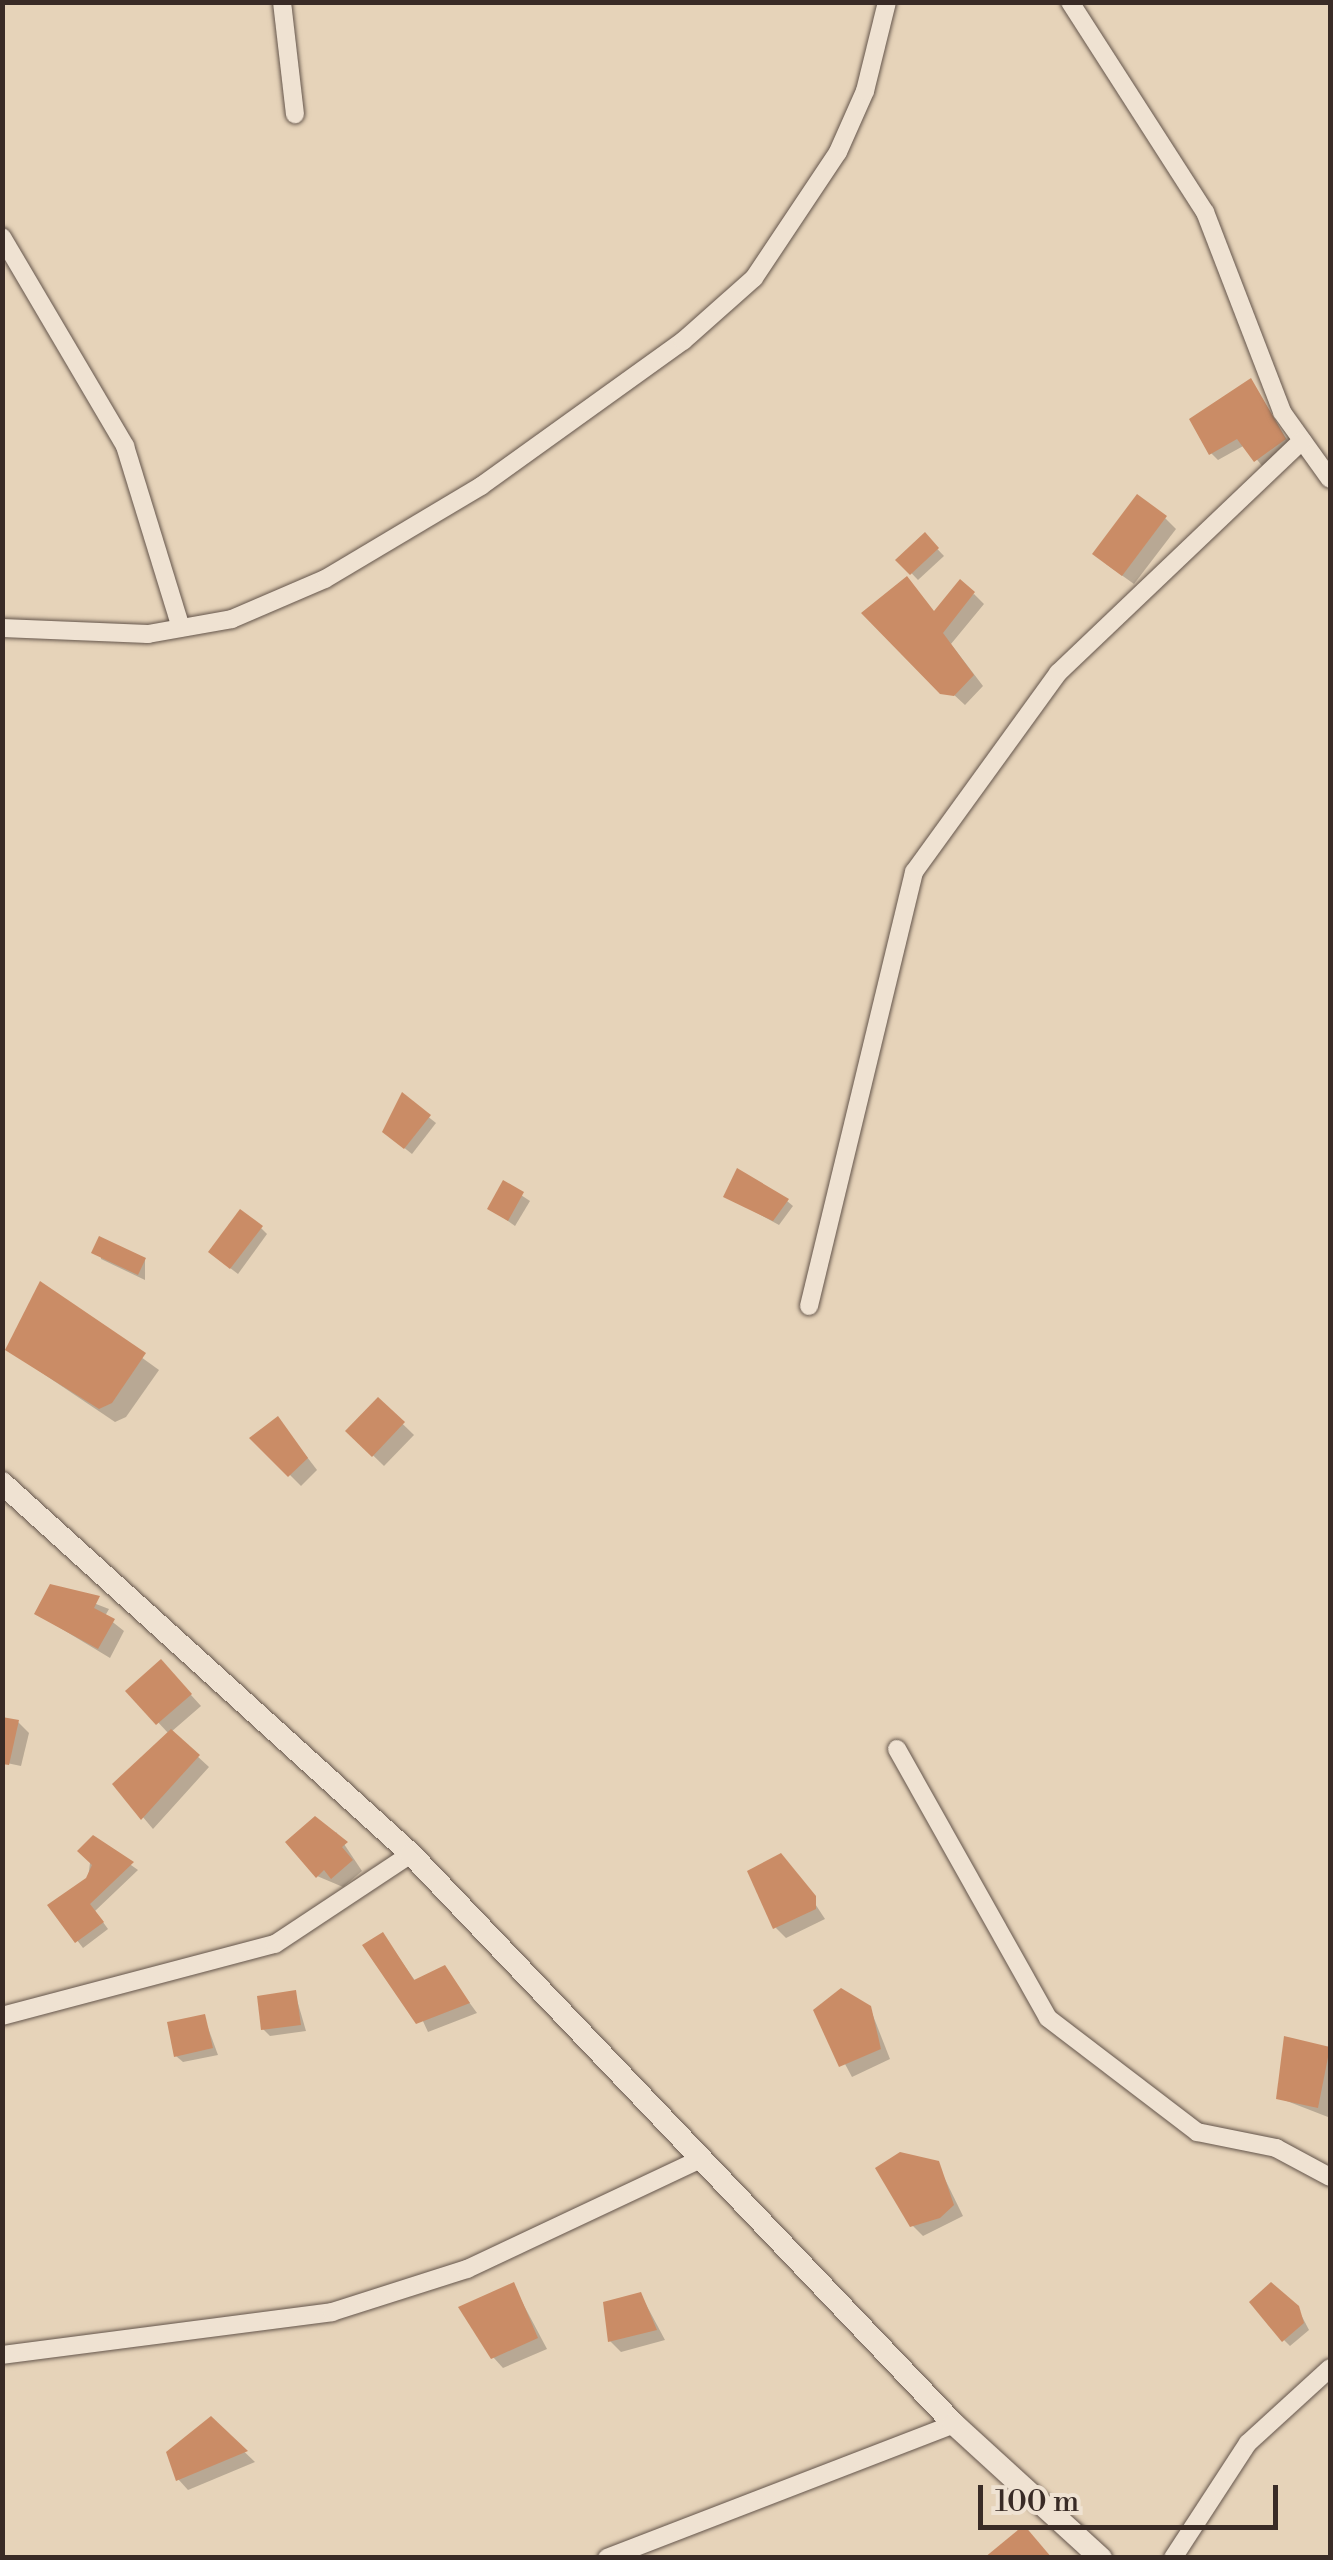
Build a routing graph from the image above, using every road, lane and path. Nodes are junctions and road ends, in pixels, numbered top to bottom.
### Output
1 (282, 2) edge
2 (887, 2) edge
3 (1070, 2) edge
4 (295, 114) dead end
5 (2, 237) edge
6 (1302, 441) junction
7 (1330, 479) edge
8 (2, 628) edge
9 (182, 628) junction
10 (808, 1306) dead end
11 (2, 1483) edge
12 (897, 1749) dead end
13 (411, 1854) junction
14 (2, 2016) edge
15 (701, 2160) junction
16 (1330, 2177) edge
17 (2, 2355) edge
18 (1330, 2368) edge
19 (954, 2424) junction
20 (606, 2558) edge
21 (1100, 2558) edge
22 (1173, 2558) edge

1 - 4 street
2 - 9 street
3 - 6 street
5 - 9 street
6 - 7 street
6 - 10 street
8 - 9 street
11 - 13 street
12 - 16 street
13 - 14 street
13 - 15 street
15 - 17 street
15 - 19 street
18 - 22 street
19 - 20 street
19 - 21 street

